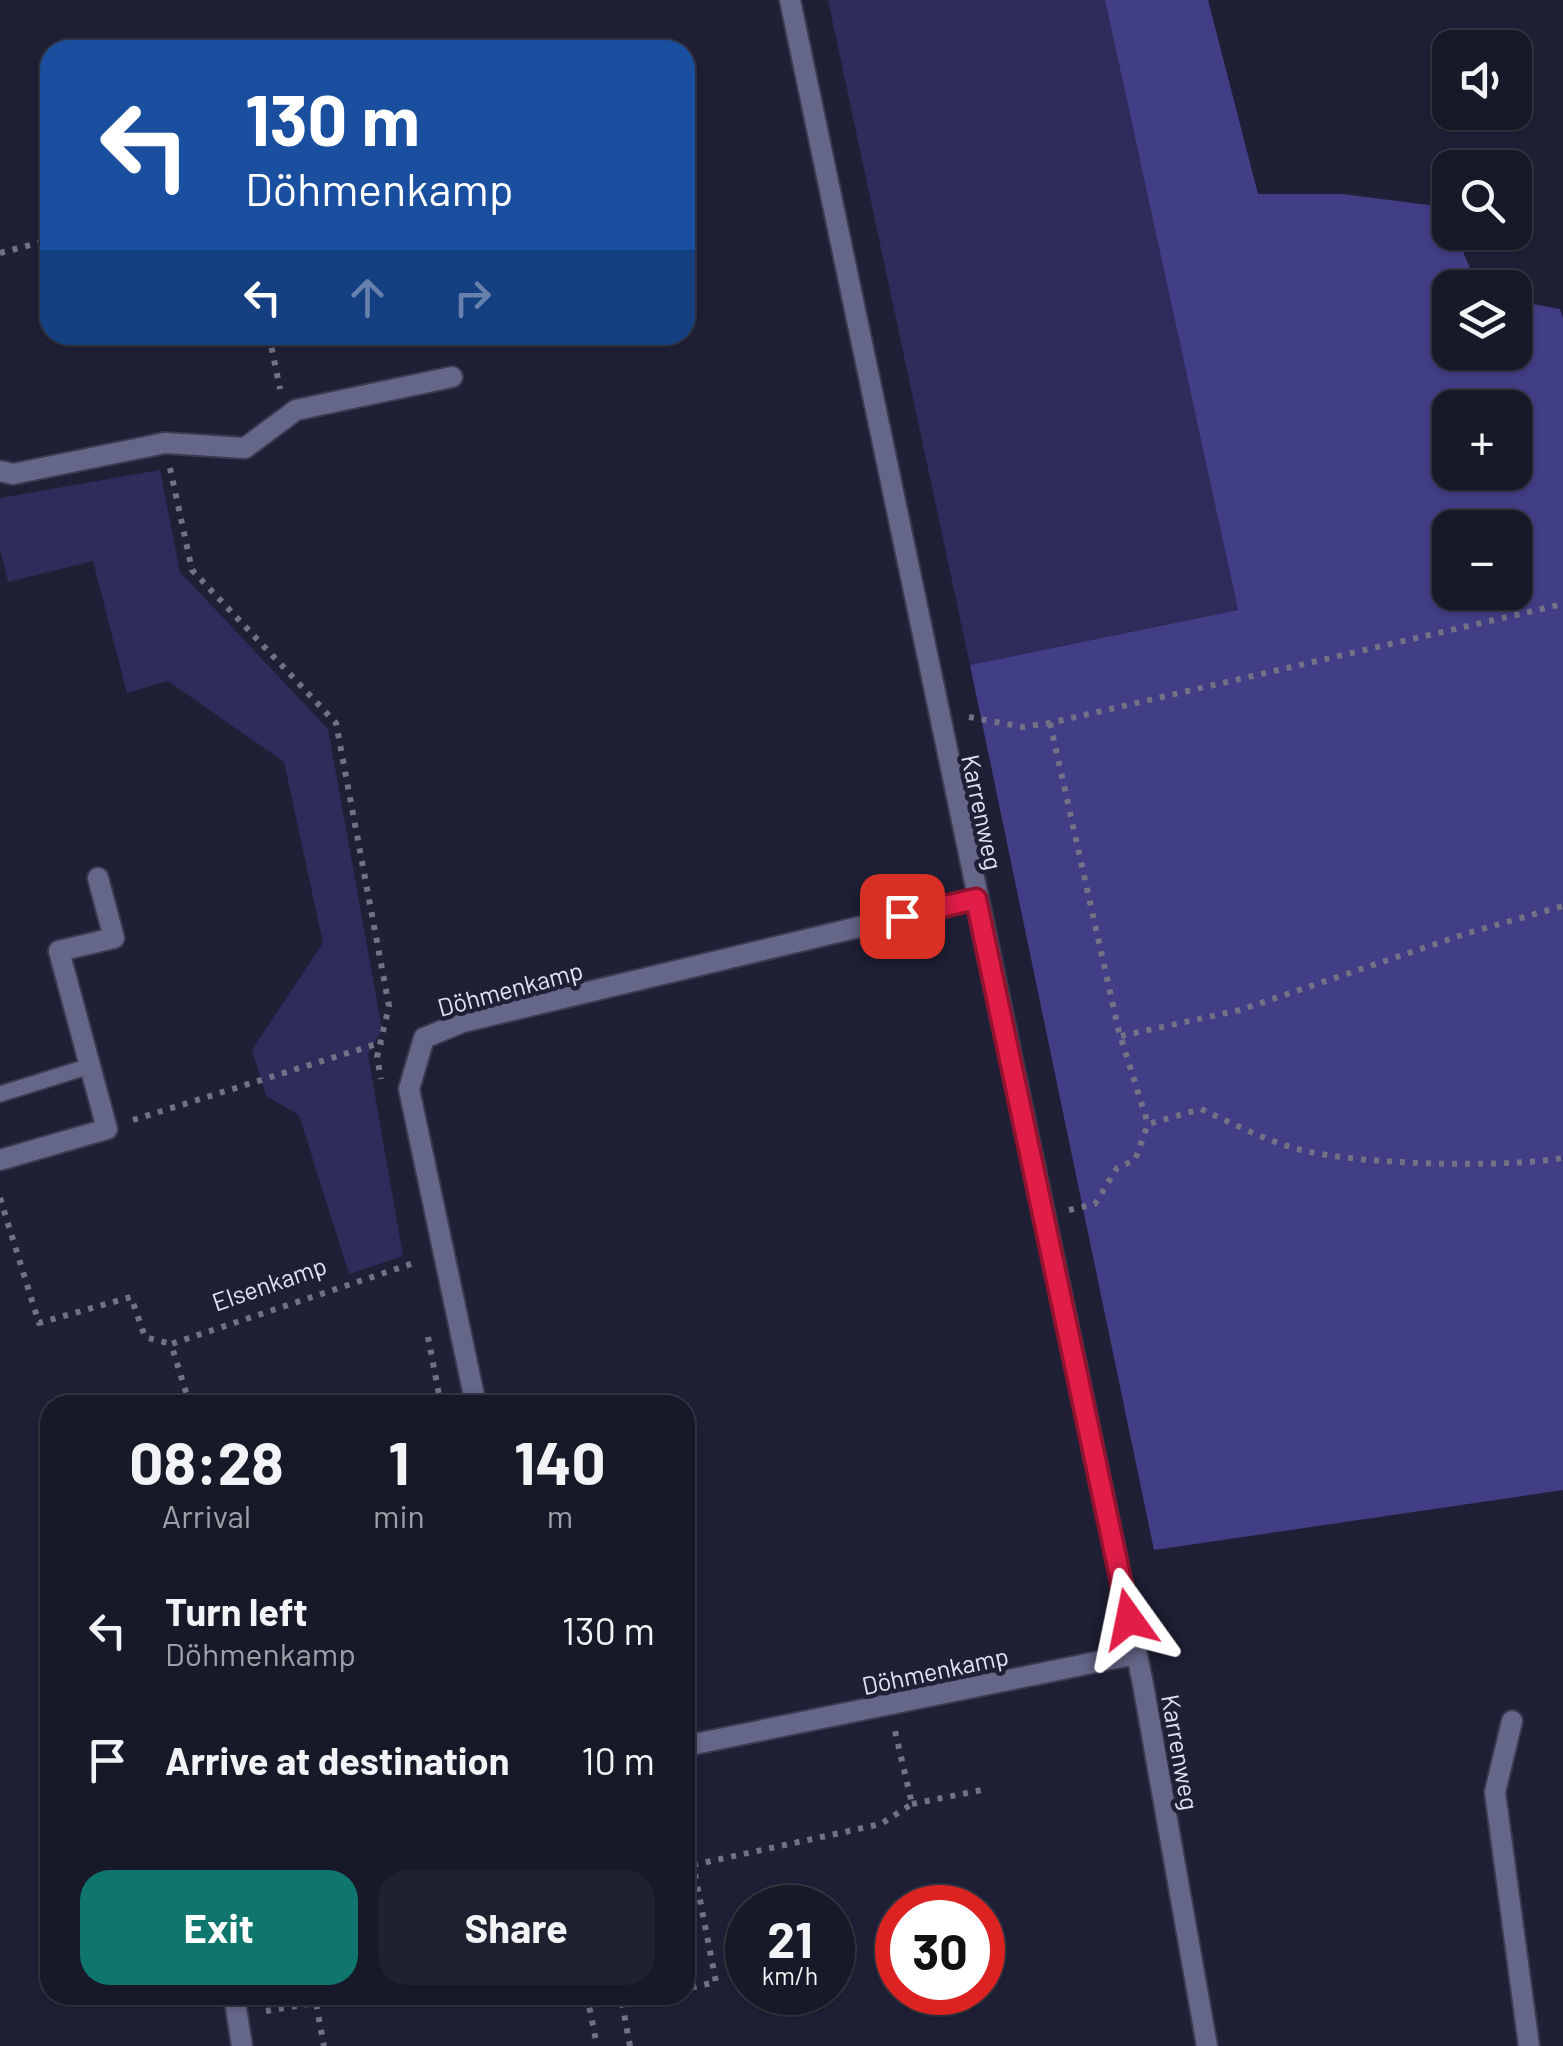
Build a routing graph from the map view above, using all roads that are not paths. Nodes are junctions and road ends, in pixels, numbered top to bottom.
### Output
1 (790, 0) edge
2 (452, 378) dead end
3 (0, 471) edge
4 (98, 878) dead end
5 (976, 899) junction
6 (90, 1066) junction
7 (0, 1094) edge
8 (0, 1160) edge
9 (474, 1395) edge
10 (1136, 1654) junction
11 (1512, 1721) dead end
12 (695, 1744) edge
13 (235, 2005) edge
14 (242, 2046) edge
15 (1207, 2046) edge
16 (1530, 2046) edge

1 - 5 street, Karrenweg
2 - 3 street
4 - 6 street
5 - 9 street, Döhmenkamp
5 - 10 street, Karrenweg
6 - 7 lane
6 - 8 street
10 - 12 street, Döhmenkamp
10 - 15 street, Karrenweg
11 - 16 street
13 - 14 street

